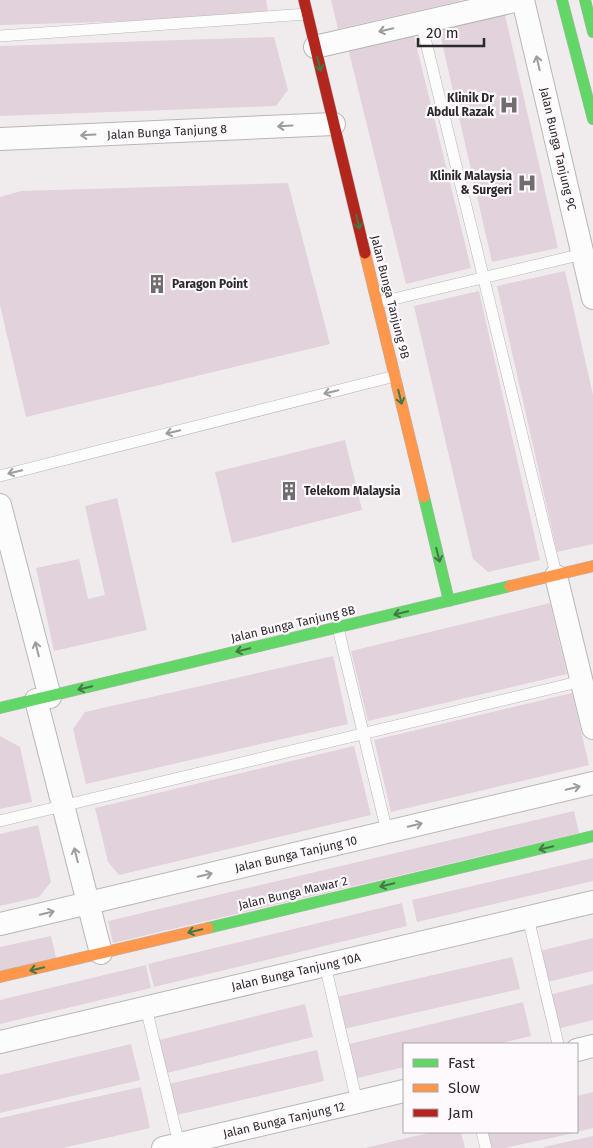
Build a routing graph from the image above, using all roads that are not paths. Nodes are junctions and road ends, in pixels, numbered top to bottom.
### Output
1 (304, 0) edge
2 (519, 0) edge
3 (523, 0) edge
4 (562, 0) edge
5 (585, 0) edge
6 (307, 14) junction
7 (591, 17) edge
8 (421, 22) junction
9 (593, 32) edge
10 (0, 36) edge
11 (315, 46) junction
12 (593, 119) edge
13 (334, 124) junction
14 (0, 139) edge
15 (583, 254) junction
16 (484, 278) junction
17 (593, 298) edge
18 (377, 303) junction
19 (395, 376) junction
20 (0, 476) edge
21 (0, 505) edge
22 (593, 566) edge
23 (556, 576) junction
24 (449, 601) junction
25 (338, 628) junction
26 (582, 681) junction
27 (43, 698) junction
28 (0, 708) edge
29 (593, 728) edge
30 (363, 733) junction
31 (593, 783) edge
32 (63, 806) junction
33 (0, 821) edge
34 (387, 832) junction
35 (593, 836) edge
36 (593, 902) edge
37 (88, 903) junction
38 (528, 918) junction
39 (0, 924) edge
40 (101, 953) junction
41 (325, 966) junction
42 (0, 978) edge
43 (146, 1008) junction
44 (0, 1042) edge
45 (558, 1043) edge
46 (593, 1046) edge
47 (578, 1050) edge
48 (403, 1091) edge
49 (357, 1102) junction
50 (482, 1133) edge
51 (228, 1141) edge
52 (171, 1146) edge
53 (486, 1148) edge

1 - 6 street, Jalan Bunga Tanjung 9B
2 - 8 street
15 -> 3 street, Jalan Bunga Tanjung 9C
4 - 12 street
5 - 7 street
6 - 10 lane
6 - 11 street, Jalan Bunga Tanjung 9B
7 - 9 street
8 -> 11 street
8 - 16 lane
11 -> 13 street, Jalan Bunga Tanjung 9B
13 -> 14 street, Jalan Bunga Tanjung 8
13 -> 18 street, Jalan Bunga Tanjung 9B
15 - 16 lane
15 - 17 street, Jalan Bunga Tanjung 9C
16 - 18 lane
16 - 23 lane
18 - 19 street, Jalan Bunga Tanjung 9B
19 -> 20 lane
19 -> 24 street, Jalan Bunga Tanjung 9B
27 -> 21 street
22 - 23 street, Jalan Bunga Tanjung 8B
23 - 24 street, Jalan Bunga Tanjung 8B
23 - 26 street
24 -> 25 street, Jalan Bunga Tanjung 8B
25 -> 27 street, Jalan Bunga Tanjung 8B
25 - 30 lane
26 - 29 street
26 - 30 lane
27 - 28 street, Jalan Bunga Tanjung 8B
27 - 32 street
30 - 32 lane
30 - 34 lane
34 -> 31 street, Jalan Bunga Tanjung 10
32 - 33 lane
37 -> 32 street
37 -> 34 street, Jalan Bunga Tanjung 10
35 -> 40 street, Jalan Bunga Mawar 2
36 - 38 street, Jalan Bunga Tanjung 10A
39 -> 37 street, Jalan Bunga Tanjung 10
37 - 40 street
38 - 41 street, Jalan Bunga Tanjung 10A
38 - 45 lane
40 -> 42 street, Jalan Bunga Mawar 2
41 - 43 street, Jalan Bunga Tanjung 10A
41 - 49 lane
43 - 44 street, Jalan Bunga Tanjung 10A
43 - 52 lane
46 - 47 street
48 - 49 street, Jalan Bunga Tanjung 12
49 - 51 street, Jalan Bunga Tanjung 12
50 - 53 lane
51 - 52 street, Jalan Bunga Tanjung 12

